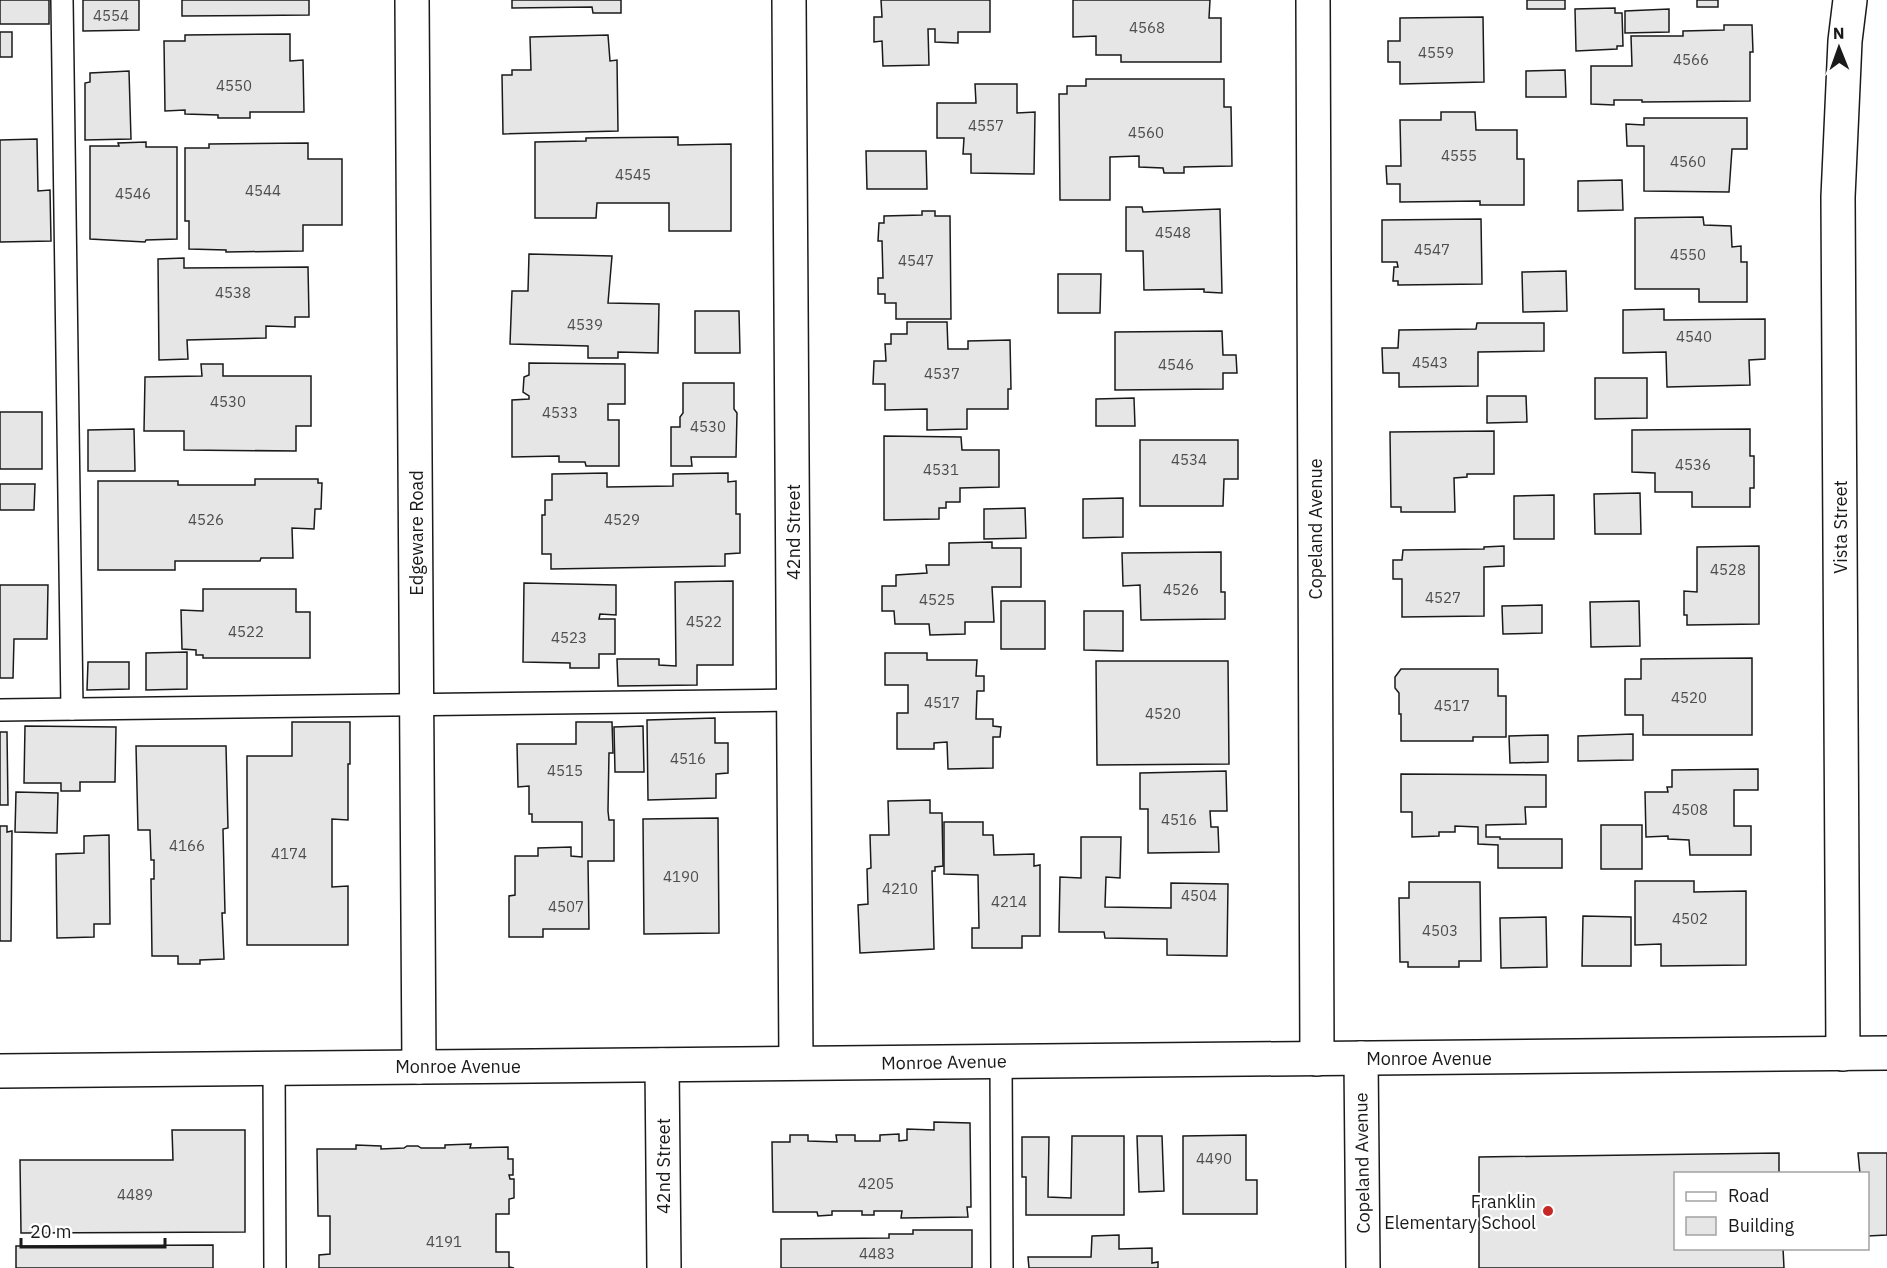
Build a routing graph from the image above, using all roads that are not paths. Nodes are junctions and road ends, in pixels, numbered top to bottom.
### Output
1 (62, 0) edge
2 (412, 0) edge
3 (789, 0) edge
4 (1313, 0) edge
5 (1850, 0) edge
6 (794, 700) junction
7 (417, 705) junction
8 (72, 709) junction
9 (0, 710) edge
10 (1887, 1053) edge
11 (1843, 1054) junction
12 (1361, 1058) junction
13 (1317, 1059) junction
14 (1001, 1061) junction
15 (796, 1063) junction
16 (662, 1065) junction
17 (419, 1067) junction
18 (274, 1068) junction
19 (0, 1071) edge
20 (275, 1268) edge
21 (664, 1268) edge
22 (1002, 1268) edge
23 (1363, 1268) edge

1 - 8 lane
2 - 7 street, Edgeware Road
3 - 6 street, 42nd Street
4 - 13 street, Copeland Avenue
5 - 11 street, Vista Street
6 - 7 lane
6 - 15 street, 42nd Street
7 - 8 lane
7 - 17 street, Edgeware Road
8 - 9 lane
10 - 11 street, Monroe Avenue
11 - 12 street, Monroe Avenue
12 - 13 street, Monroe Avenue
12 - 23 street, Copeland Avenue
13 - 14 street, Monroe Avenue
14 - 15 street, Monroe Avenue
14 - 22 lane
15 - 16 street, Monroe Avenue
16 - 17 street, Monroe Avenue
16 - 21 street, 42nd Street
17 - 18 street, Monroe Avenue
18 - 19 street, Monroe Avenue
18 - 20 lane

